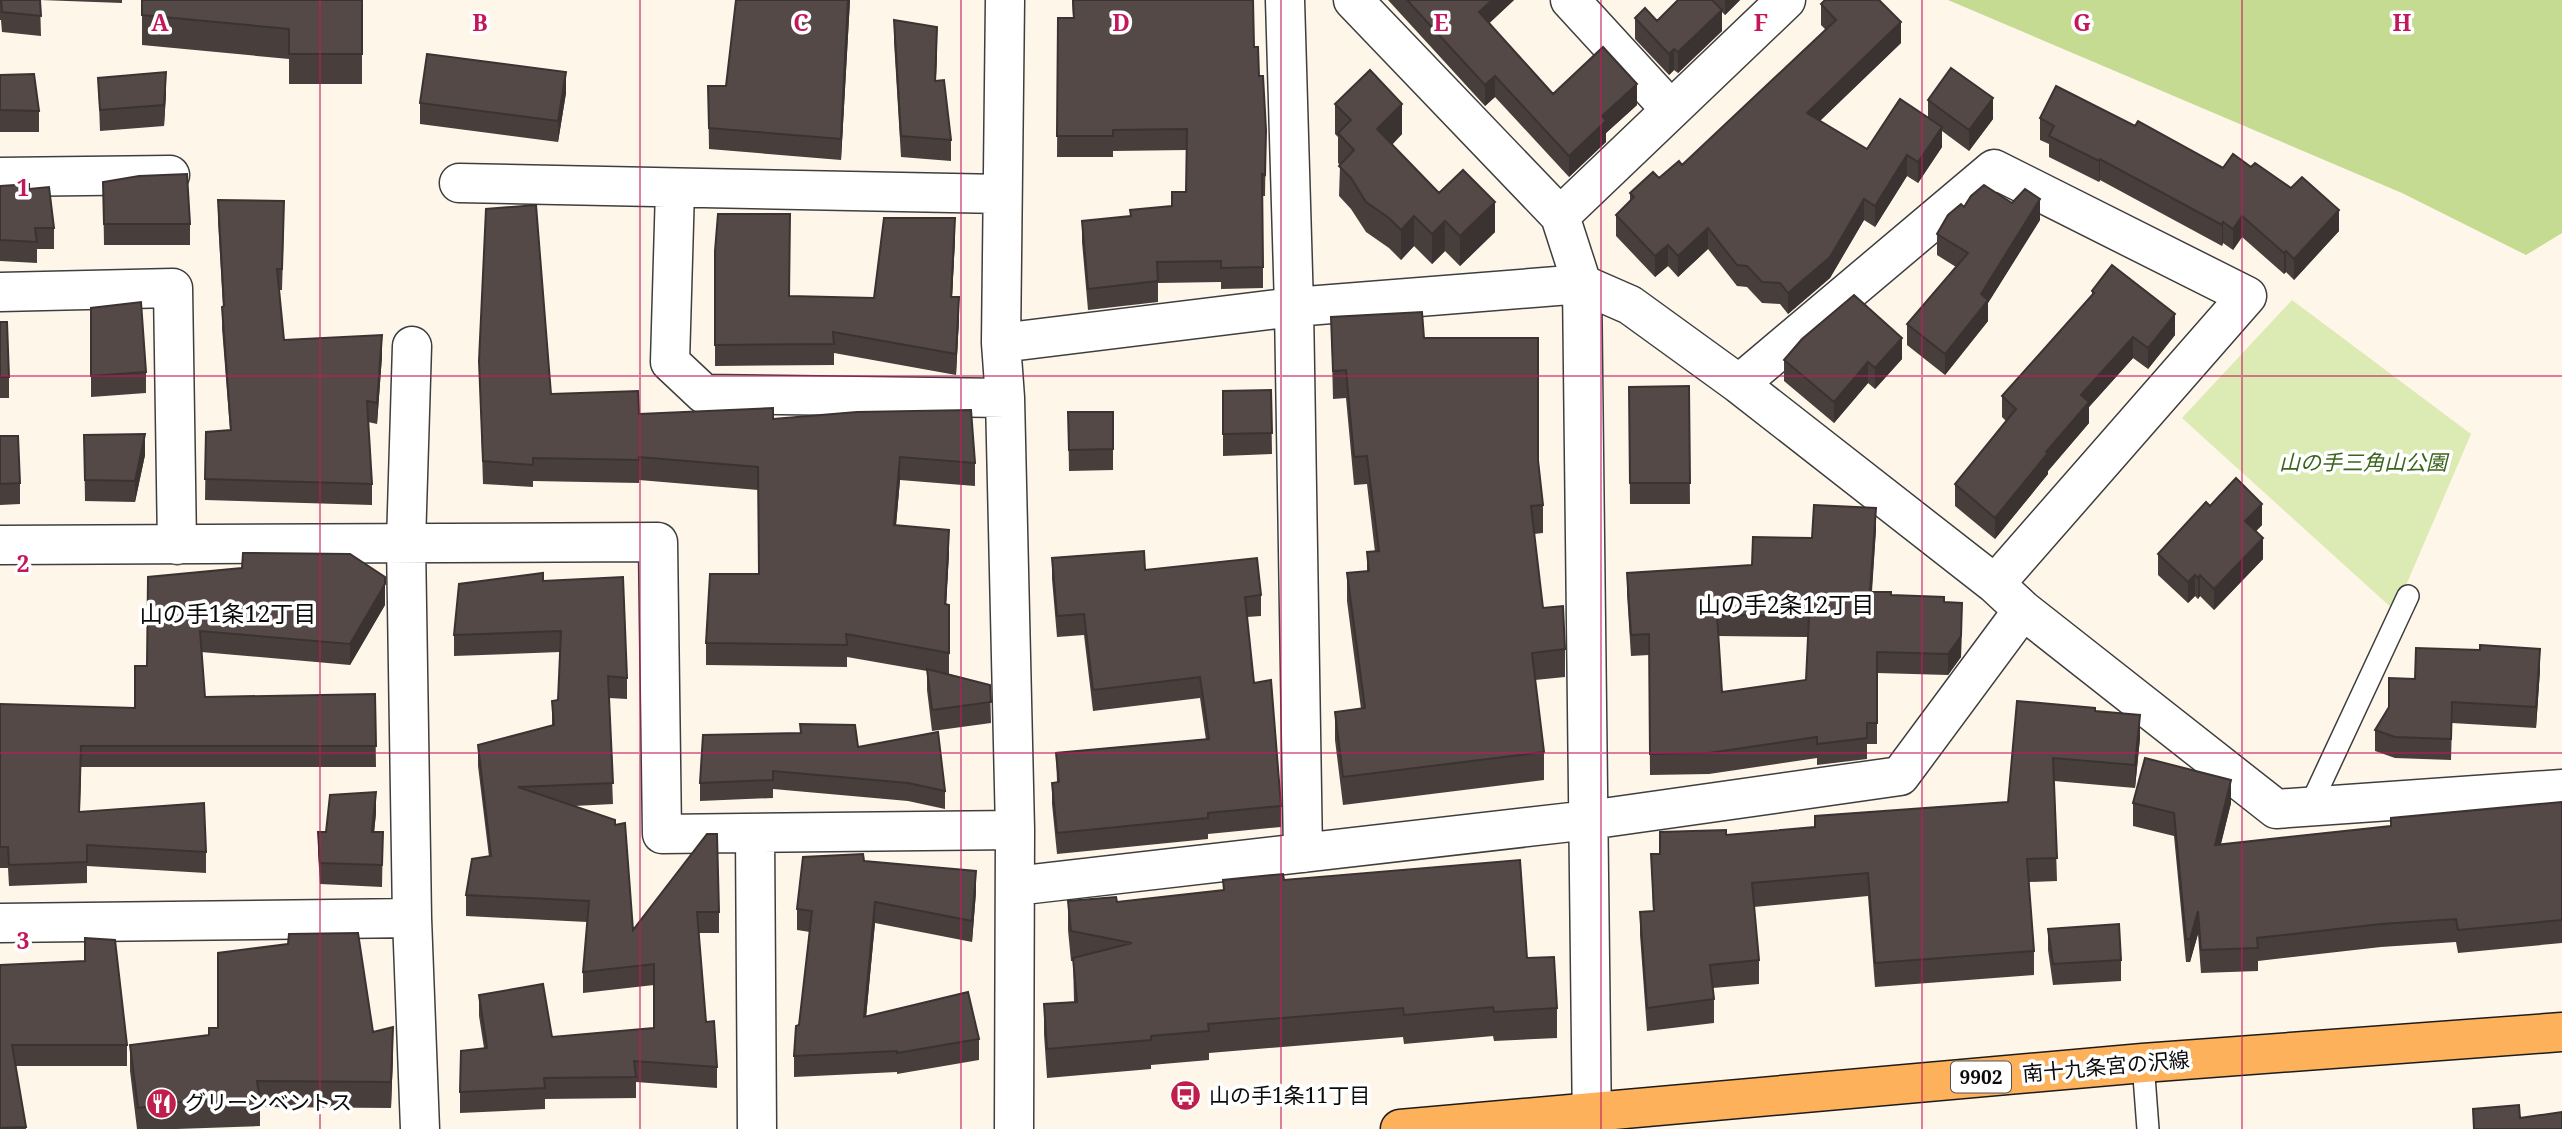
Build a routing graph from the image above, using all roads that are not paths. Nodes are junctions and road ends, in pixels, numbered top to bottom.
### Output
1 (1005, 0) edge
2 (1285, 0) edge
3 (1353, 0) edge
4 (1570, 0) edge
5 (1786, 0) edge
6 (1671, 110) junction
7 (170, 175) edge
8 (0, 177) edge
9 (459, 183) dead end
10 (675, 189) junction
11 (1002, 194) junction
12 (1560, 216) junction
13 (1582, 284) junction
14 (0, 292) edge
15 (1294, 307) junction
16 (1001, 344) junction
17 (412, 346) dead end
18 (1739, 384) junction
19 (1005, 398) junction
20 (406, 543) junction
21 (0, 545) edge
22 (177, 545) junction
23 (1995, 584) junction
24 (2407, 596) dead end
25 (2023, 610) junction
26 (2562, 789) edge
27 (2310, 806) junction
28 (1589, 820) junction
29 (1015, 830) junction
30 (755, 833) junction
31 (1303, 853) junction
32 (1015, 886) junction
33 (412, 918) junction
34 (0, 923) edge
35 (2562, 1032) edge
36 (2143, 1063) junction
37 (1592, 1121) edge
38 (420, 1129) edge
39 (757, 1129) edge
40 (1014, 1129) edge
41 (1399, 1129) edge
42 (2148, 1129) edge

1 - 11 street
2 - 15 street
3 - 12 street
4 - 6 street
5 - 6 street
6 - 12 street
7 - 8 street
9 - 10 street
10 - 11 street
10 - 19 street
11 - 16 street
12 - 13 street
13 - 15 street
13 - 18 street
13 - 28 street
14 - 22 street
15 - 16 street
15 - 31 street
16 - 19 street
17 - 20 street
18 - 23 street
18 - 23 street
19 - 29 street
20 - 22 street
20 - 30 street
20 - 33 street
21 - 22 street
23 - 25 street
24 - 27 lane
25 - 27 street
25 - 28 street
26 - 27 street
28 - 31 street
28 - 37 street
29 - 30 street
29 - 32 street
30 - 39 street
31 - 32 street
32 - 40 street
33 - 34 street
33 - 38 street
35 - 36 main road, 南十九条宮の沢線 / 9902
36 - 37 main road, 南十九条宮の沢線 / 9902
36 - 42 lane
37 - 41 main road, 南十九条宮の沢線 / 9902

